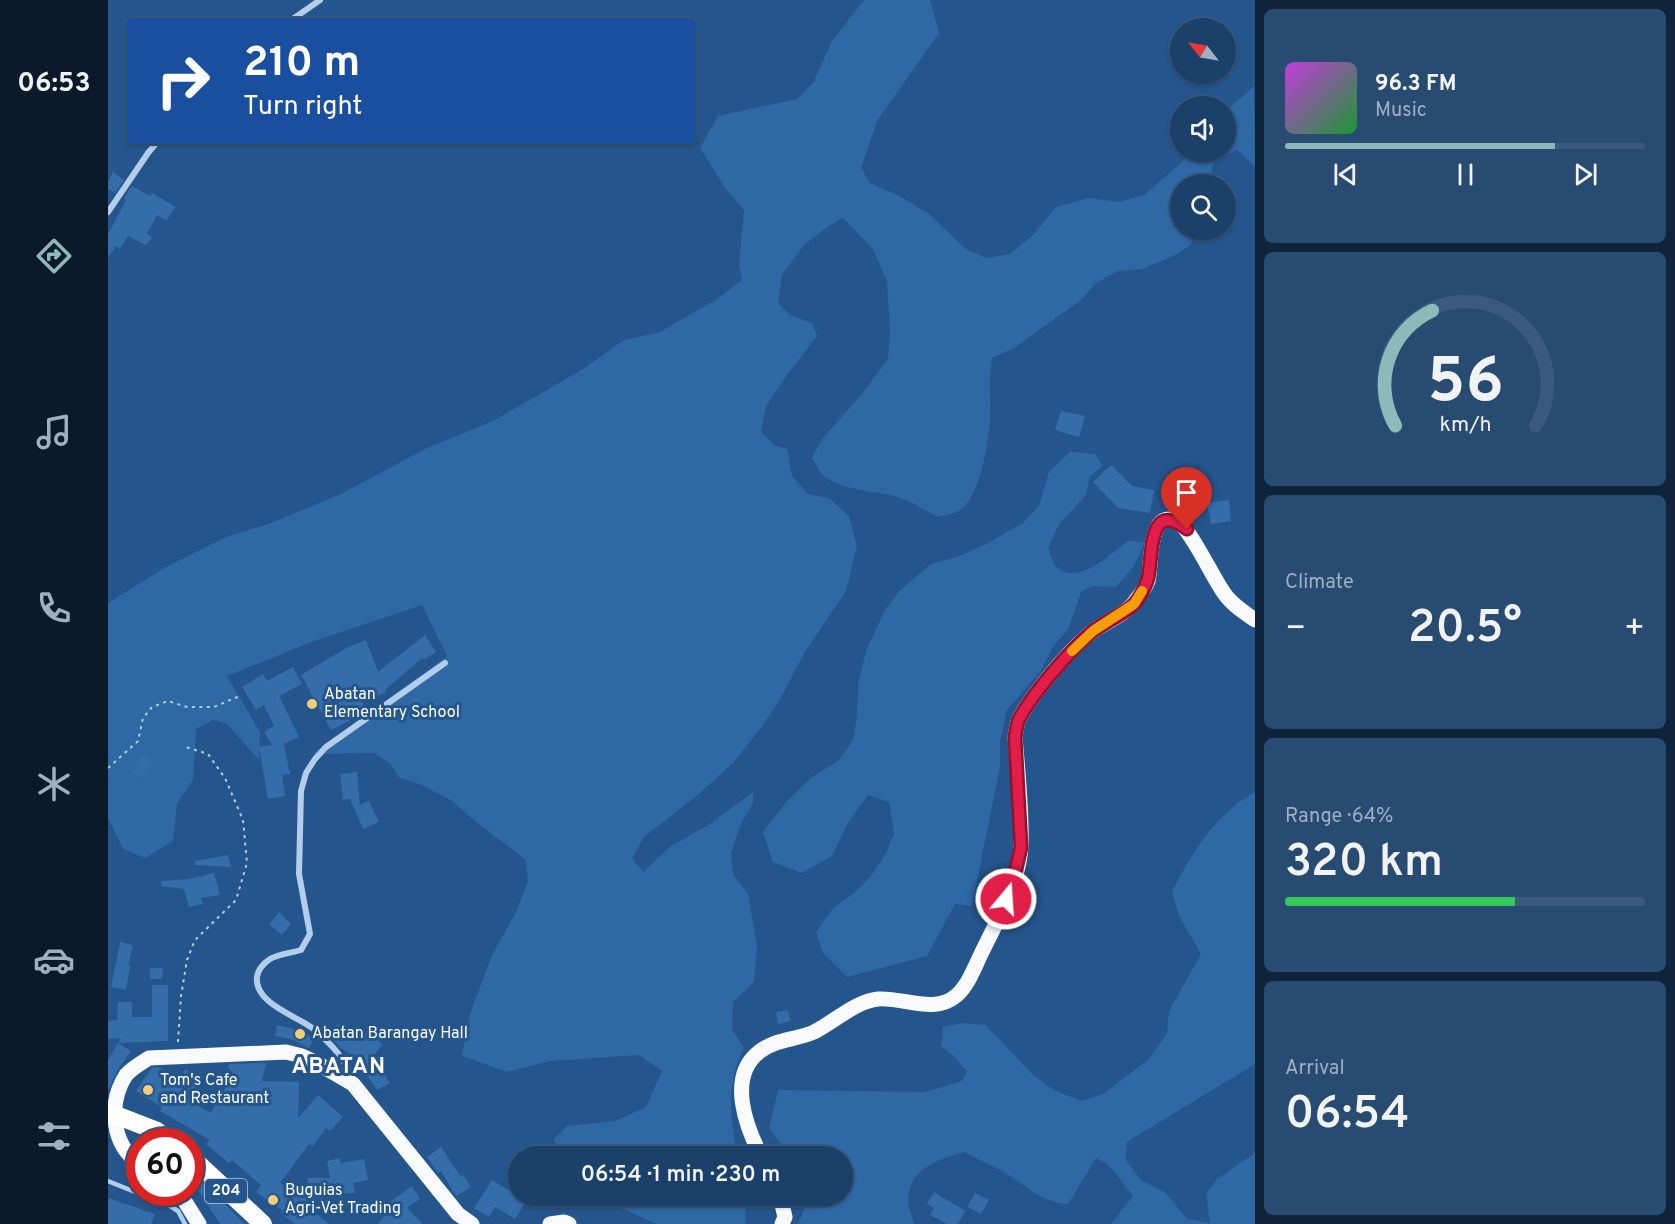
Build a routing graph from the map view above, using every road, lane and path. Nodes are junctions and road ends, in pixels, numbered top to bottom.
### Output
1 (320, 0) edge
2 (294, 18) edge
3 (156, 144) edge
4 (108, 212) edge
5 (1255, 620) edge
6 (445, 663) dead end
7 (242, 695) dead end
8 (186, 747) dead end
9 (108, 768) edge
10 (176, 1057) junction
11 (353, 1084) junction
12 (110, 1113) edge
13 (149, 1128) edge
14 (756, 1146) edge
15 (126, 1150) edge
16 (204, 1169) edge
17 (108, 1181) edge
18 (189, 1206) edge
19 (782, 1206) edge
20 (185, 1224) edge
21 (199, 1224) edge
22 (263, 1224) edge
23 (472, 1224) edge
24 (550, 1224) edge
25 (569, 1224) edge
26 (782, 1224) edge

1 - 2 street
3 - 4 street
5 - 14 main road
6 - 11 street
7 - 9 path
8 - 10 path
10 - 11 main road
10 - 12 main road
11 - 23 main road
12 - 13 highway
12 - 15 main road
16 - 22 highway, 204
17 - 20 lane
18 - 21 main road
19 - 26 main road
24 - 25 main road

